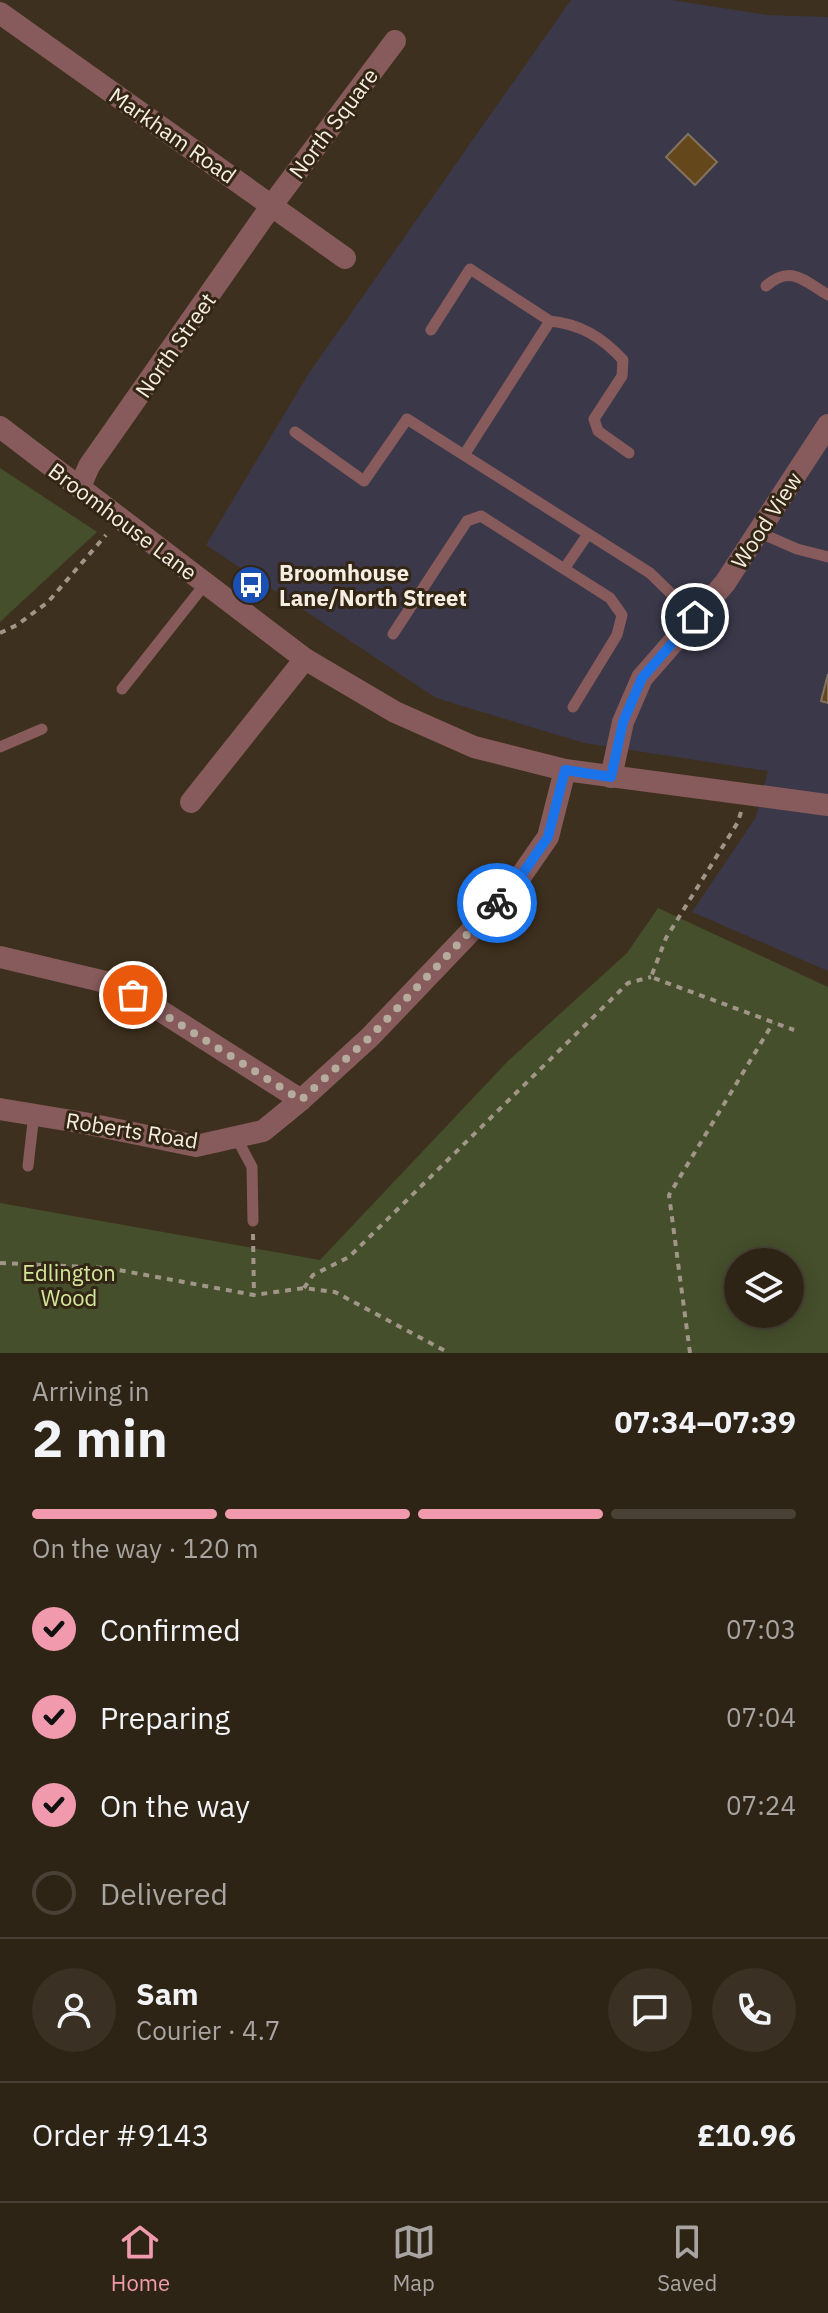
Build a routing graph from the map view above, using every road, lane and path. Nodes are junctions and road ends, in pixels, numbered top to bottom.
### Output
1 (0, 13) edge
2 (395, 41) dead end
3 (272, 205) junction
4 (345, 258) dead end
5 (766, 286) dead end
6 (828, 295) edge
7 (550, 321) junction
8 (431, 330) dead end
9 (828, 425) edge
10 (0, 427) edge
11 (295, 432) dead end
12 (629, 453) dead end
13 (464, 455) junction
14 (80, 487) junction
15 (120, 517) junction
16 (758, 532) junction
17 (588, 534) junction
18 (828, 557) edge
19 (564, 569) junction
20 (205, 584) junction
21 (695, 617) junction
22 (0, 633) edge
23 (393, 634) dead end
24 (305, 659) junction
25 (122, 689) dead end
26 (573, 707) dead end
27 (42, 729) dead end
28 (0, 747) edge
29 (565, 770) junction
30 (611, 777) junction
31 (747, 795) junction
32 (191, 802) dead end
33 (828, 805) edge
34 (0, 957) edge
35 (651, 977) junction
36 (773, 1023) junction
37 (794, 1030) dead end
38 (301, 1100) junction
39 (0, 1109) edge
40 (34, 1114) junction
41 (236, 1137) junction
42 (28, 1166) dead end
43 (253, 1221) joint
44 (0, 1263) edge
45 (304, 1288) junction
46 (254, 1295) junction
47 (449, 1353) edge
48 (690, 1353) edge

1 - 3 street, Markham Road
2 - 3 street, North Square
3 - 4 street, Markham Road
3 - 14 street, North Street
5 - 6 lane
7 - 8 lane
7 - 12 lane
7 - 13 lane
9 - 16 street, Wood View
10 - 14 street, Broomhouse Lane
11 - 13 lane
13 - 17 lane
14 - 15 street, Broomhouse Lane
15 - 20 street, Broomhouse Lane
15 - 22 path
16 - 18 lane
16 - 21 street, Wood View
17 - 19 lane
17 - 21 lane
19 - 23 lane
19 - 26 lane
20 - 24 street, Broomhouse Lane
20 - 25 lane
21 - 30 street, Wood View
24 - 29 street, Broomhouse Lane
24 - 32 street
27 - 28 lane
29 - 30 street, Broomhouse Lane
29 - 38 street, Roberts Road
30 - 31 street, Broomhouse Lane
31 - 33 street, Broomhouse Lane
31 - 35 path
34 - 38 street
35 - 36 path
35 - 45 path
36 - 37 path
36 - 48 path
38 - 41 street, Roberts Road
39 - 40 street, Roberts Road
40 - 41 street, Roberts Road
40 - 42 lane
41 - 43 lane
43 - 46 path
44 - 46 path
45 - 46 path
45 - 47 path

